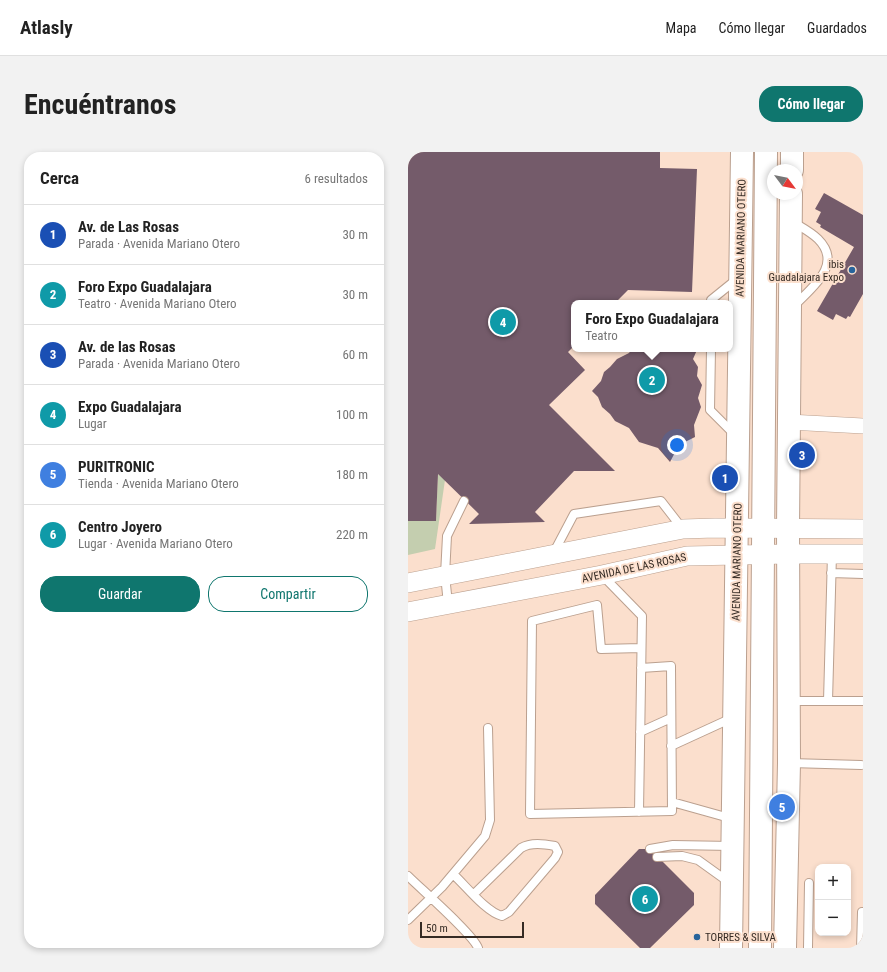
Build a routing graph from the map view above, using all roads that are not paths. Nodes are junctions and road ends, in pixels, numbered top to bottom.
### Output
1 (766, 152) edge
2 (792, 152) edge
3 (738, 153) edge
4 (792, 164) edge
5 (792, 200) edge
6 (791, 221) junction
7 (740, 276) junction
8 (711, 300) edge
9 (790, 310) junction
10 (711, 352) edge
11 (789, 422) junction
12 (863, 426) edge
13 (738, 437) junction
14 (464, 501) dead end
15 (737, 528) junction
16 (683, 529) junction
17 (763, 529) junction
18 (788, 529) junction
19 (863, 529) edge
20 (553, 554) junction
21 (737, 554) junction
22 (763, 554) junction
23 (789, 554) junction
24 (832, 554) junction
25 (863, 554) edge
26 (832, 573) junction
27 (863, 574) edge
28 (445, 575) junction
29 (602, 575) junction
30 (408, 583) edge
31 (448, 604) junction
32 (408, 612) edge
33 (641, 648) junction
34 (641, 668) junction
35 (789, 701) junction
36 (828, 701) junction
37 (863, 701) edge
38 (735, 717) junction
39 (671, 718) junction
40 (488, 728) dead end
41 (640, 732) junction
42 (671, 746) junction
43 (789, 763) junction
44 (861, 766) dead end
45 (672, 802) junction
46 (640, 812) junction
47 (733, 819) junction
48 (733, 846) junction
49 (650, 850) dead end
50 (657, 857) dead end
51 (453, 874) junction
52 (408, 876) edge
53 (809, 884) dead end
54 (732, 885) junction
55 (474, 894) junction
56 (431, 898) junction
57 (862, 912) dead end
58 (408, 920) edge
59 (760, 921) junction
60 (478, 948) edge
61 (731, 948) edge
62 (756, 948) edge
63 (760, 948) edge
64 (785, 948) edge
65 (808, 948) edge
66 (861, 948) edge

1 - 17 main road
2 - 4 main road
3 - 7 main road, AVENIDA MARIANO OTERO
5 - 6 main road
6 - 9 main road
6 - 9 lane
7 - 8 lane
7 - 13 main road, AVENIDA MARIANO OTERO
9 - 11 main road
10 - 13 lane
11 - 12 street
11 - 18 main road
13 - 15 main road, AVENIDA MARIANO OTERO
14 - 28 lane
15 - 16 street
15 - 17 street
15 - 21 main road, AVENIDA MARIANO OTERO
16 - 20 street
16 - 20 lane
17 - 18 street
17 - 22 main road
18 - 19 street
18 - 23 main road
20 - 28 street
21 - 22 street, AVENIDA DE LAS ROSAS
21 - 29 street, AVENIDA DE LAS ROSAS
21 - 38 main road, AVENIDA MARIANO OTERO
22 - 23 street, AVENIDA DE LAS ROSAS
22 - 59 main road
23 - 24 street, AVENIDA DE LAS ROSAS
23 - 35 main road
24 - 25 street, AVENIDA DE LAS ROSAS
24 - 26 lane
26 - 27 lane
26 - 36 lane
28 - 30 street
28 - 31 lane
29 - 31 street, AVENIDA DE LAS ROSAS
29 - 33 lane
31 - 32 street, AVENIDA DE LAS ROSAS
33 - 34 lane
33 - 46 lane
34 - 39 lane
34 - 41 lane
35 - 36 lane
35 - 43 main road
36 - 37 lane
38 - 42 lane
38 - 47 main road, AVENIDA MARIANO OTERO
39 - 41 lane
39 - 42 lane
40 - 51 lane
41 - 46 lane
42 - 45 lane
43 - 44 lane
43 - 64 main road
45 - 46 lane
45 - 47 lane
47 - 48 main road, AVENIDA MARIANO OTERO
48 - 49 lane
48 - 54 main road, AVENIDA MARIANO OTERO
50 - 54 lane
51 - 55 lane
51 - 56 lane
52 - 56 lane
53 - 65 lane
54 - 61 main road, AVENIDA MARIANO OTERO
55 - 55 lane
56 - 58 lane
56 - 60 lane
57 - 66 lane
59 - 62 main road
59 - 63 main road

